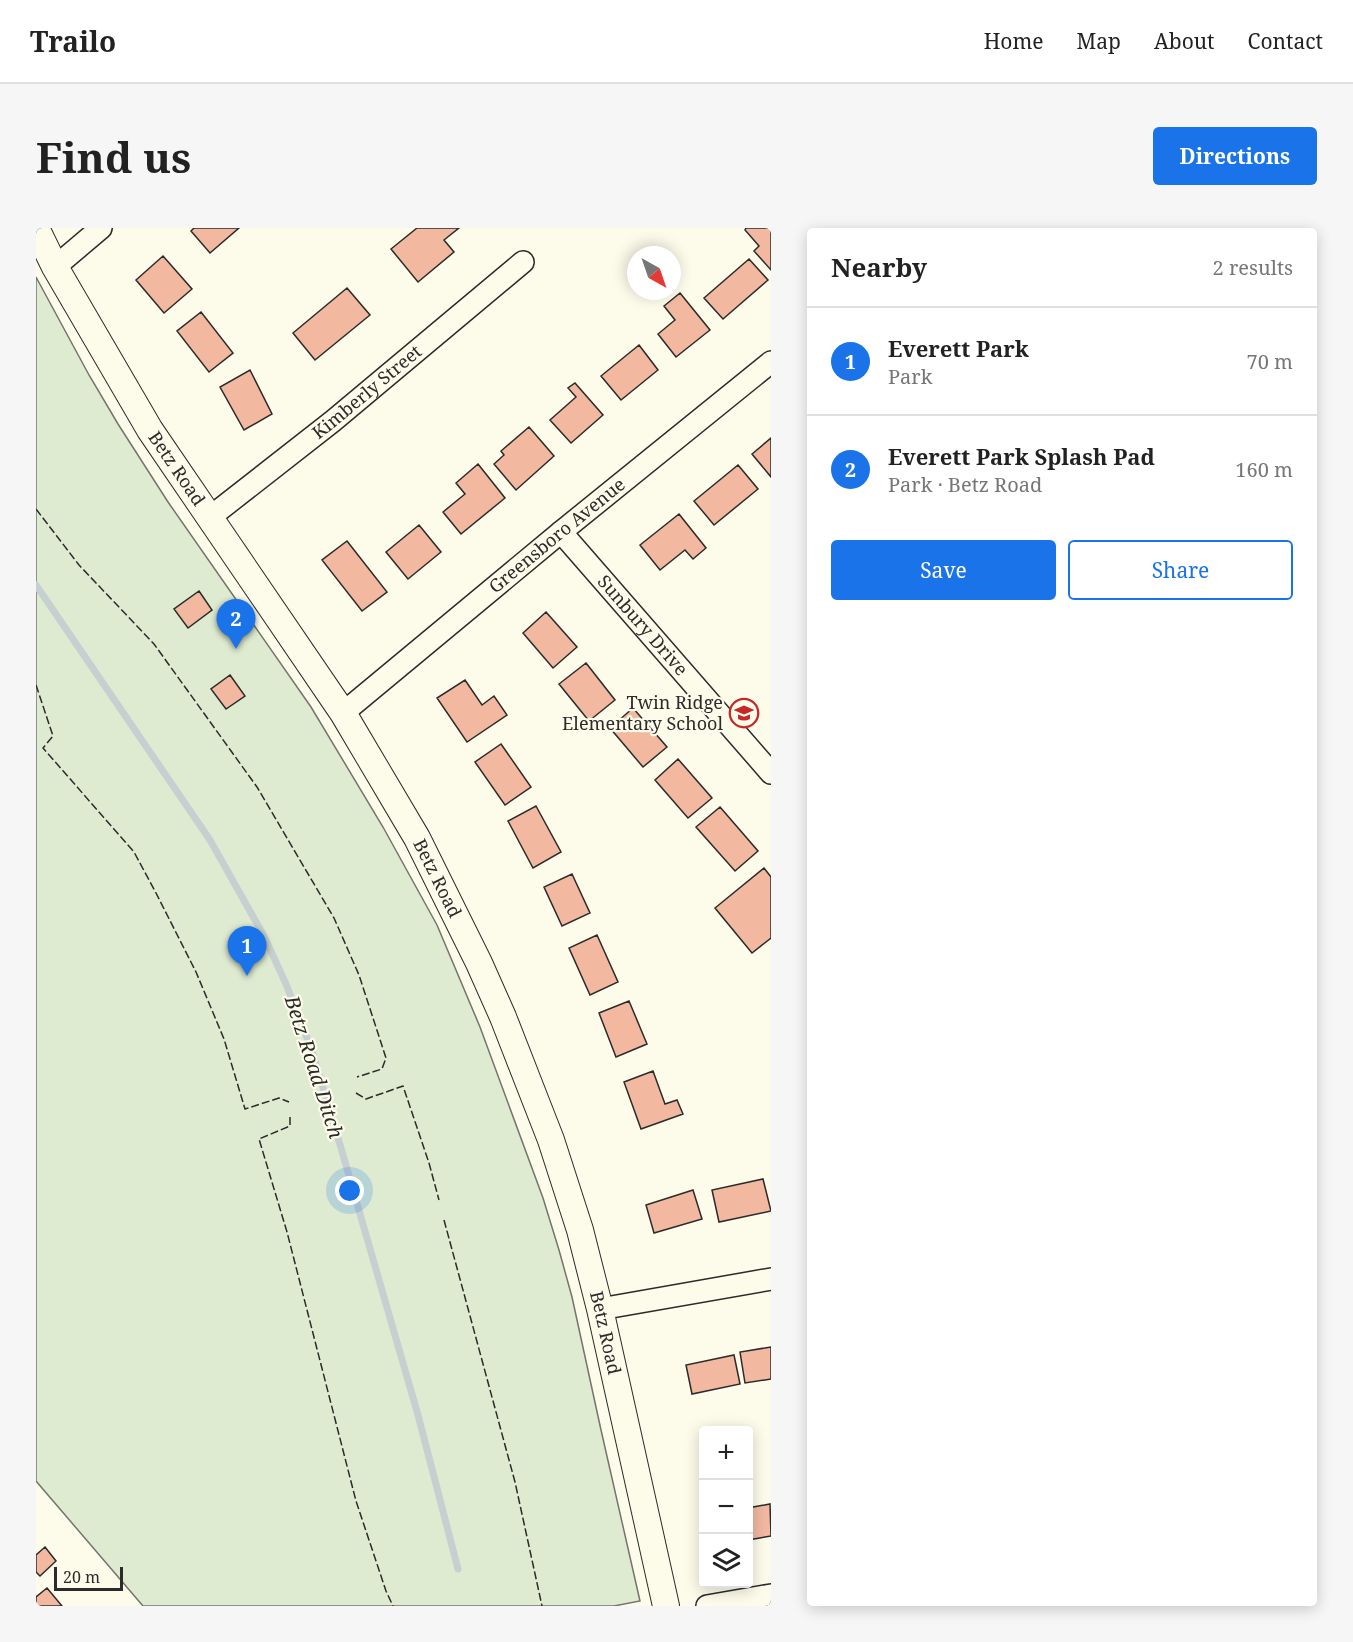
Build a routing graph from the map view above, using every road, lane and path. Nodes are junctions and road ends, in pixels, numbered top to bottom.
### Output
1 (36, 228) edge
2 (101, 228) edge
3 (523, 262) dead end
4 (55, 267) junction
5 (771, 362) edge
6 (209, 518) junction
7 (561, 532) junction
8 (343, 713) junction
9 (771, 773) edge
10 (771, 1280) edge
11 (600, 1309) junction
12 (771, 1595) edge
13 (666, 1606) edge
14 (707, 1606) edge

1 - 4 street, Betz Road
2 - 4 street
3 - 6 street, Kimberly Street
4 - 6 street, Betz Road
5 - 7 street, Greensboro Avenue
6 - 8 street, Betz Road
7 - 8 street, Greensboro Avenue
7 - 9 street, Sunbury Drive
8 - 11 street, Betz Road
10 - 11 street
11 - 13 street, Betz Road
12 - 14 street

